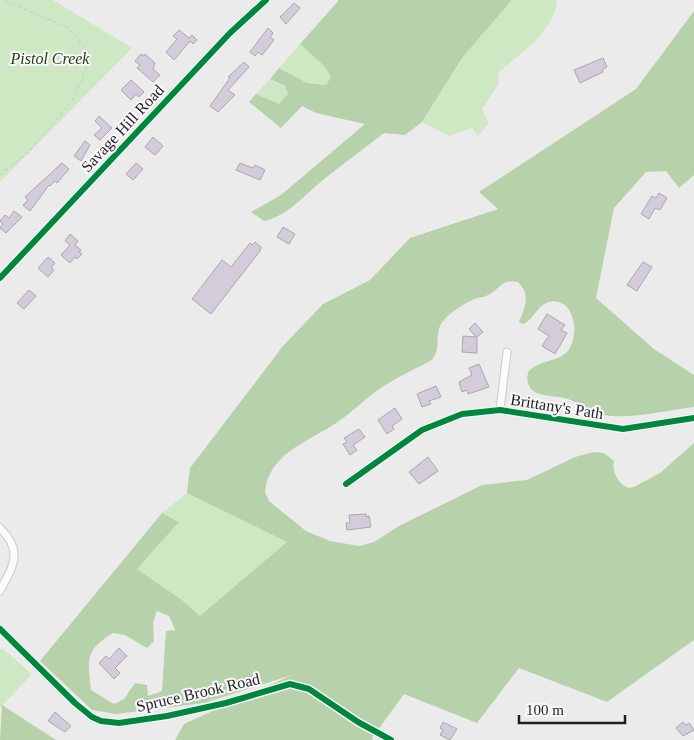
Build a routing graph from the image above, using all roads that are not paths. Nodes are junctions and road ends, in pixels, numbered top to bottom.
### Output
1 (266, 0) edge
2 (0, 278) edge
3 (507, 352) dead end
4 (500, 410) junction
5 (694, 418) edge
6 (346, 484) dead end
7 (0, 528) edge
8 (0, 591) edge
9 (0, 630) edge
10 (391, 740) edge

1 - 2 street, Savage Hill Road
3 - 4 street
4 - 5 street, Brittany's Path
4 - 6 street, Brittany's Path
7 - 8 street
9 - 10 street, Spruce Brook Road

